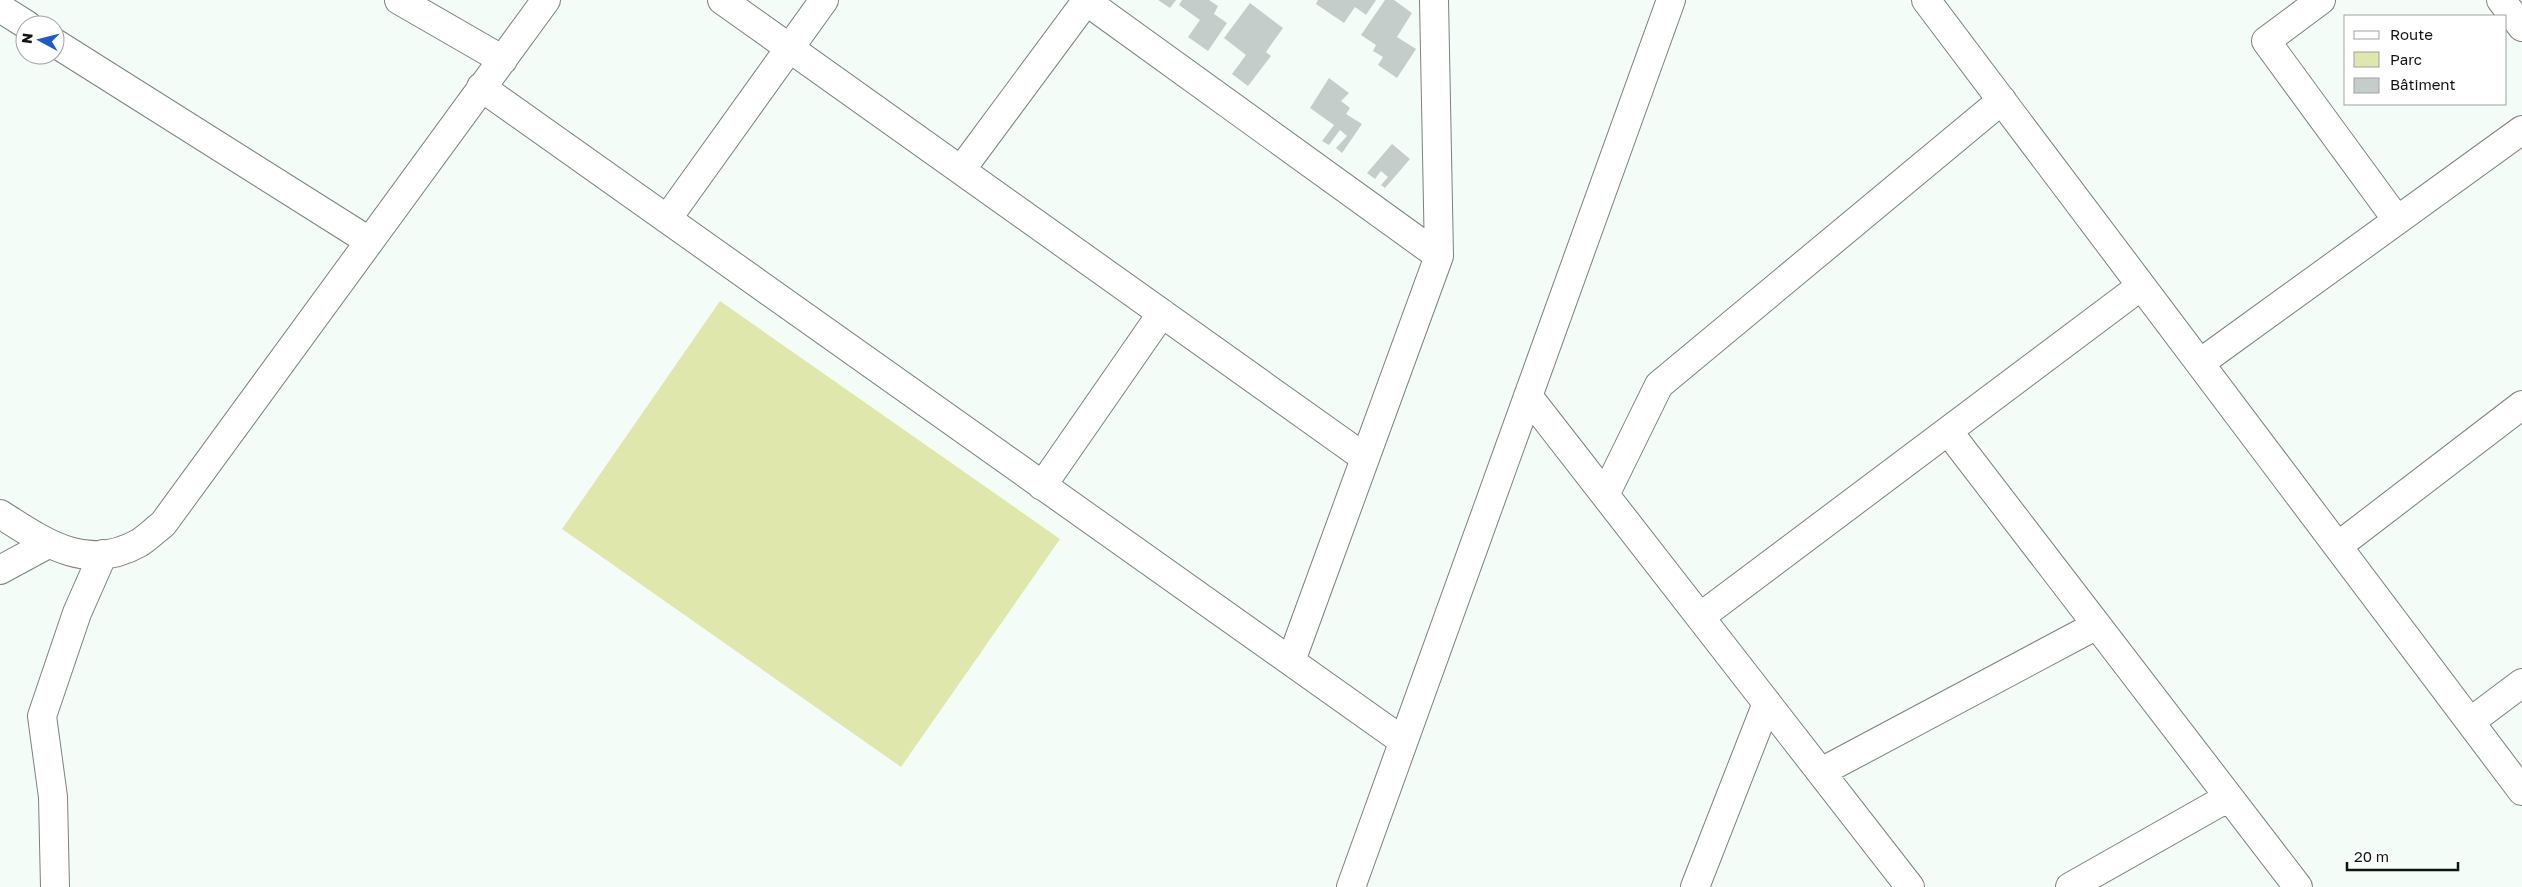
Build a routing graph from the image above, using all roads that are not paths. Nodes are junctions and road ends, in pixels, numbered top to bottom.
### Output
1 (399, 0) edge
2 (546, 0) edge
3 (722, 0) edge
4 (824, 0) edge
5 (1086, 0) edge
6 (1434, 0) edge
7 (1671, 0) edge
8 (2321, 0) edge
9 (2501, 0) edge
10 (1934, 3) edge
11 (0, 8) edge
12 (15, 17) edge
13 (2522, 28) edge
14 (790, 48) junction
15 (65, 49) edge
16 (503, 60) junction
17 (481, 87) junction
18 (2002, 100) junction
19 (2522, 130) edge
20 (961, 170) junction
21 (667, 219) junction
22 (2398, 220) junction
23 (369, 241) junction
24 (1439, 256) junction
25 (2141, 286) junction
26 (1162, 313) junction
27 (2200, 363) junction
28 (1528, 396) junction
29 (2522, 405) edge
30 (1948, 431) junction
31 (1366, 458) junction
32 (1042, 486) junction
33 (1605, 495) junction
34 (0, 514) edge
35 (48, 544) junction
36 (2338, 546) junction
37 (103, 554) junction
38 (0, 570) edge
39 (1700, 617) junction
40 (2096, 626) junction
41 (1291, 661) junction
42 (2522, 683) edge
43 (1767, 703) junction
44 (2470, 722) junction
45 (1403, 741) junction
46 (1820, 772) junction
47 (2522, 791) edge
48 (2229, 797) junction
49 (56, 887) edge
50 (1351, 887) edge
51 (1696, 887) edge
52 (1910, 887) edge
53 (2070, 887) edge
54 (2298, 887) edge

1 - 16 street
2 - 16 street
3 - 14 street
4 - 14 street
5 - 20 street
5 - 24 street
6 - 24 street
7 - 28 street
8 - 22 street
9 - 13 street
10 - 18 street
11 - 12 street
14 - 20 street
14 - 21 street
15 - 23 street
16 - 17 street
17 - 21 street
17 - 23 street
18 - 25 street
18 - 33 street
19 - 22 street
20 - 26 street
21 - 32 street
22 - 27 street
23 - 37 street
24 - 31 street
25 - 27 street
25 - 30 street
26 - 31 street
26 - 32 street
27 - 36 street
28 - 33 street
28 - 45 street
29 - 36 street
30 - 39 street
30 - 40 street
31 - 41 street
32 - 41 street
33 - 39 street
34 - 35 street
35 - 37 street
35 - 38 street
36 - 44 street
37 - 49 street
39 - 43 street
40 - 46 street
40 - 48 street
41 - 45 street
42 - 44 street
43 - 46 street
43 - 51 street
44 - 47 street
45 - 50 street
46 - 52 street
48 - 53 street
48 - 54 street

